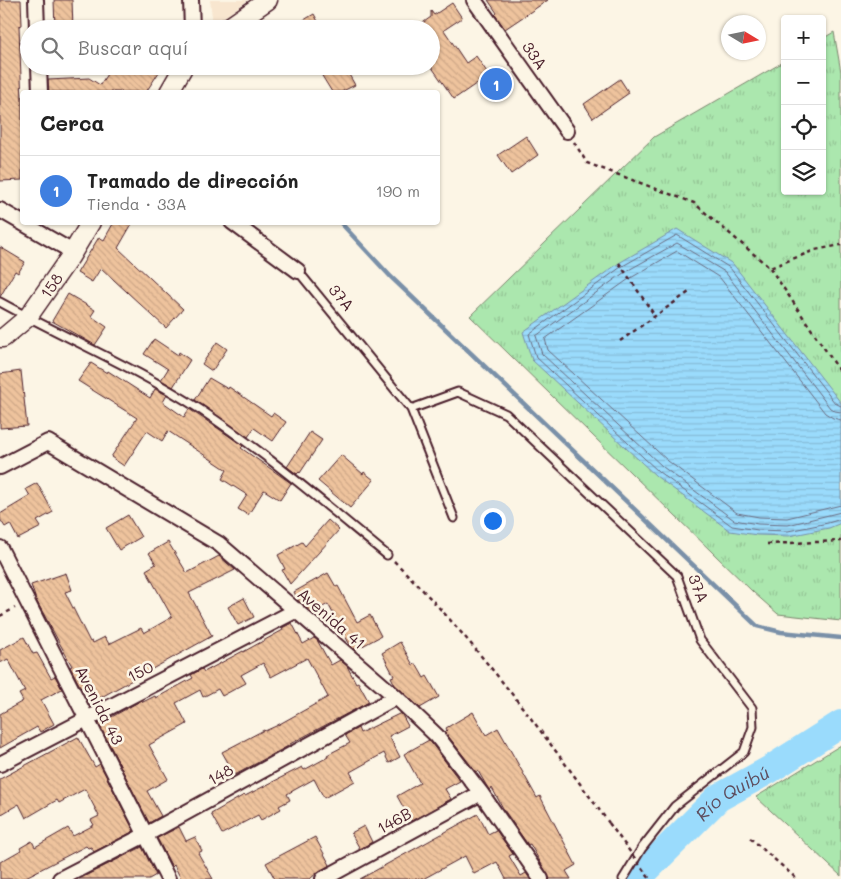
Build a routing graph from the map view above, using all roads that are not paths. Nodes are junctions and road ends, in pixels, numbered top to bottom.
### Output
1 (36, 0) edge
2 (191, 0) edge
3 (268, 0) edge
4 (474, 0) edge
5 (37, 20) edge
6 (192, 20) edge
7 (239, 20) edge
8 (39, 75) edge
9 (179, 75) edge
10 (40, 90) edge
11 (170, 90) edge
12 (567, 130) road end
13 (0, 210) edge
14 (20, 222) edge
15 (26, 225) edge
16 (46, 225) edge
17 (89, 225) edge
18 (236, 225) edge
19 (46, 237) junction
20 (73, 252) junction
21 (298, 271) joint
22 (0, 302) edge
23 (28, 317) junction
24 (0, 338) edge
25 (412, 409) junction
26 (0, 467) edge
27 (454, 518) dead end
28 (0, 548) edge
29 (387, 555) road end
30 (297, 610) junction
31 (396, 697) junction
32 (86, 718) junction
33 (0, 764) edge
34 (481, 792) junction
35 (146, 834) junction
36 (60, 879) edge
37 (168, 879) edge
38 (323, 879) edge
39 (541, 879) edge
40 (623, 879) edge

1 - 5 street
2 - 6 street
3 - 7 street
4 - 12 street, 33A
8 - 10 street
9 - 11 street
13 - 14 street
15 - 19 street
16 - 19 street
17 - 20 street, 158
18 - 21 street, 37A
19 - 20 street
20 - 23 street, 158
21 - 25 lane, 37A
22 - 23 lane
23 - 24 street, 158
23 - 29 lane
25 - 27 lane, 37A
25 - 40 lane, 37A
26 - 30 street, Avenida 41
28 - 32 street, Avenida 43
30 - 31 street, Avenida 41
30 - 32 street, 150
31 - 34 street, Avenida 41
31 - 35 street, 148
32 - 33 street, 150
32 - 35 street, Avenida 43
34 - 38 street, 146B
34 - 39 street, Avenida 41
35 - 36 street, 148
35 - 37 street, Avenida 43

